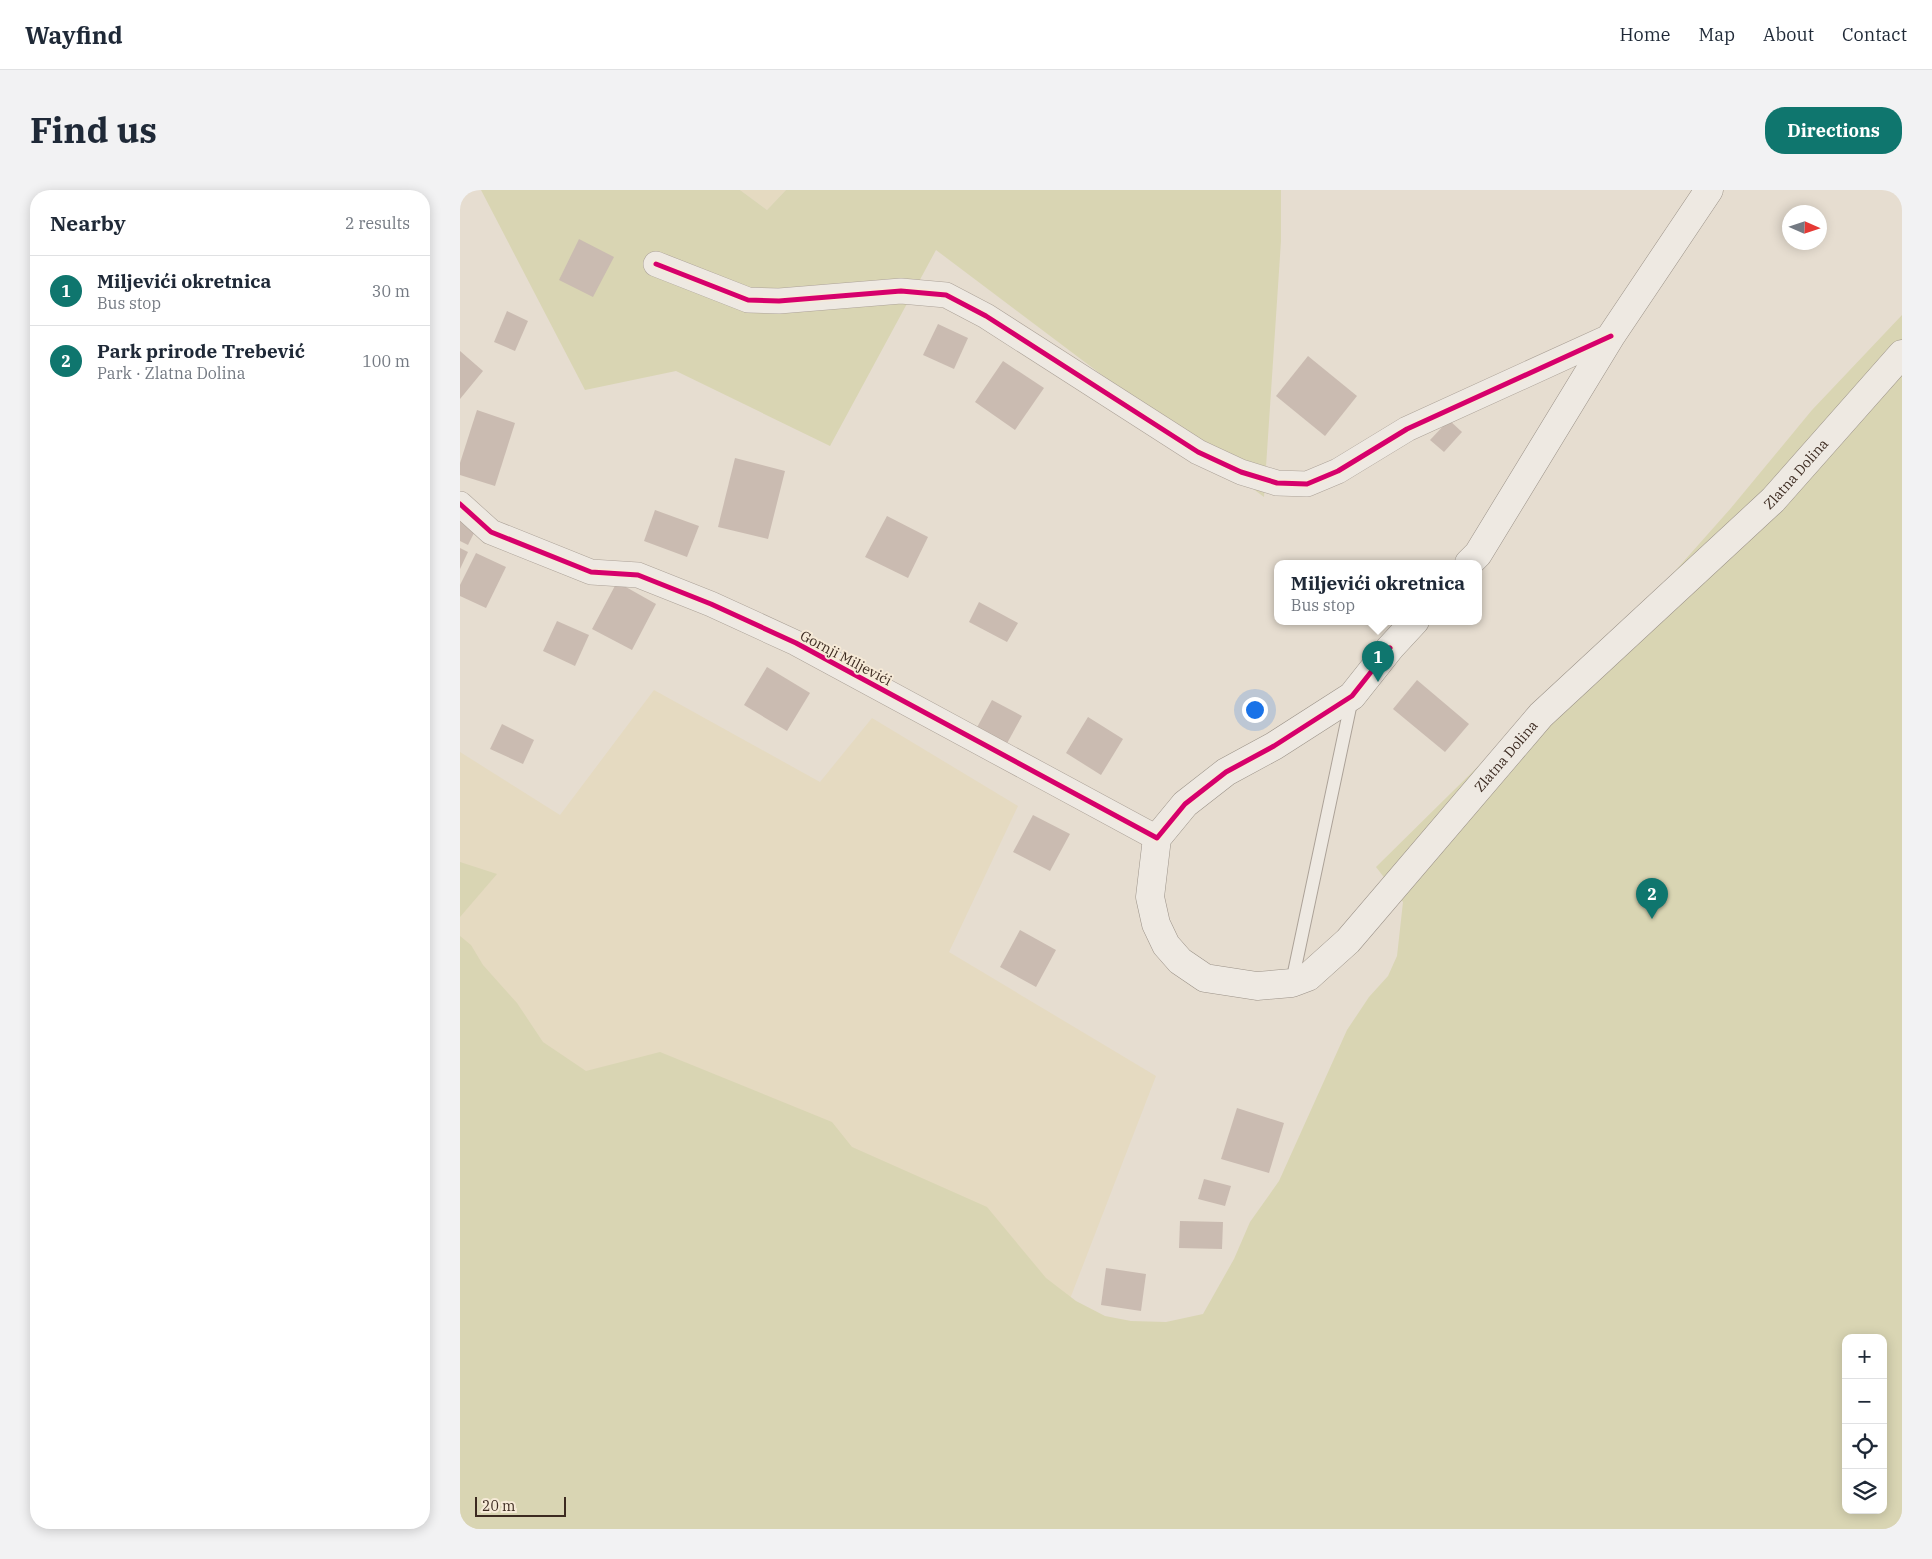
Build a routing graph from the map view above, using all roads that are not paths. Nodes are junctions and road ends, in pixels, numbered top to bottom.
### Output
1 (1709, 190) edge
2 (656, 264) dead end
3 (1611, 336) junction
4 (1902, 354) edge
5 (460, 504) edge
6 (1472, 560) edge
7 (1411, 625) edge
8 (1352, 696) junction
9 (1157, 838) junction
10 (1292, 983) junction

1 - 3 main road
2 - 3 street
3 - 6 main road
4 - 10 main road, Zlatna Dolina
5 - 9 street, Gornji Miljevići
7 - 8 main road
8 - 9 main road
8 - 10 lane
9 - 10 main road, Zlatna Dolina

